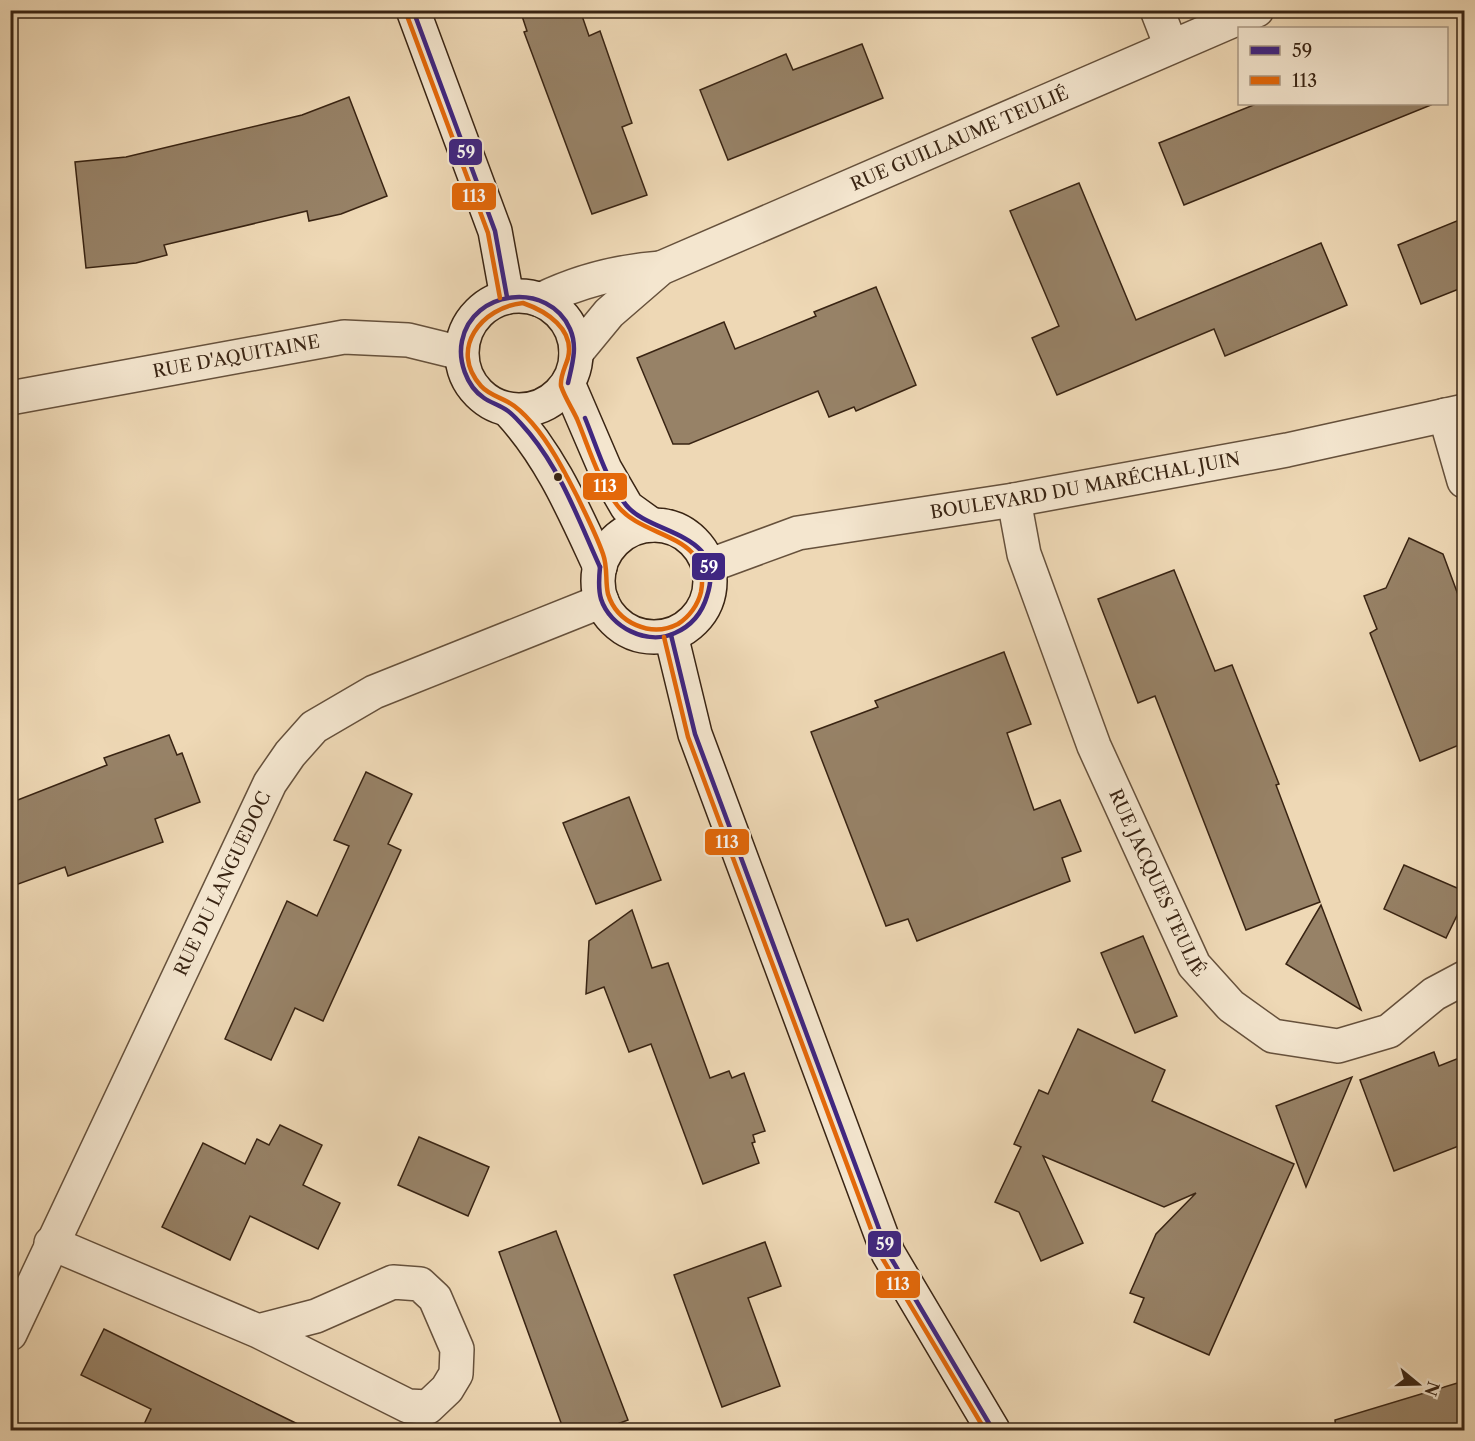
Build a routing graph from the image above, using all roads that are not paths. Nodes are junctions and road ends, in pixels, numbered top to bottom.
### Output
1 (413, 10) edge
2 (1157, 10) edge
3 (1257, 10) edge
4 (1171, 46) junction
5 (661, 268) junction
6 (507, 297) junction
7 (540, 300) junction
8 (461, 353) junction
9 (572, 368) junction
10 (10, 398) edge
11 (508, 410) junction
12 (1455, 413) edge
13 (1464, 481) edge
14 (1014, 500) junction
15 (652, 525) junction
16 (600, 567) junction
17 (708, 567) junction
18 (602, 601) junction
19 (671, 635) junction
20 (1464, 978) edge
21 (51, 1243) junction
22 (258, 1331) junction
23 (10, 1334) edge
24 (993, 1431) edge

1 - 6 street
2 - 4 street
3 - 4 street, RUE GUILLAUME TEULIÉ
4 - 5 street, RUE GUILLAUME TEULIÉ
5 - 7 street, RUE GUILLAUME TEULIÉ
5 - 9 street, RUE GUILLAUME TEULIÉ
6 - 7 street
6 - 8 street
7 - 9 street
8 - 10 street, RUE D'AQUITAINE
8 - 11 street
9 - 11 street
9 - 15 street
11 - 16 street
12 - 13 street
12 - 14 street, BOULEVARD DU MARÉCHAL JUIN
14 - 17 street, BOULEVARD DU MARÉCHAL JUIN
14 - 20 street, RUE JACQUES TEULIÉ
15 - 16 street
15 - 17 street
16 - 18 street
17 - 19 street
18 - 19 street
18 - 21 street, RUE DU LANGUEDOC
19 - 24 street
21 - 22 street
21 - 23 street, RUE DU LANGUEDOC
22 - 22 street

